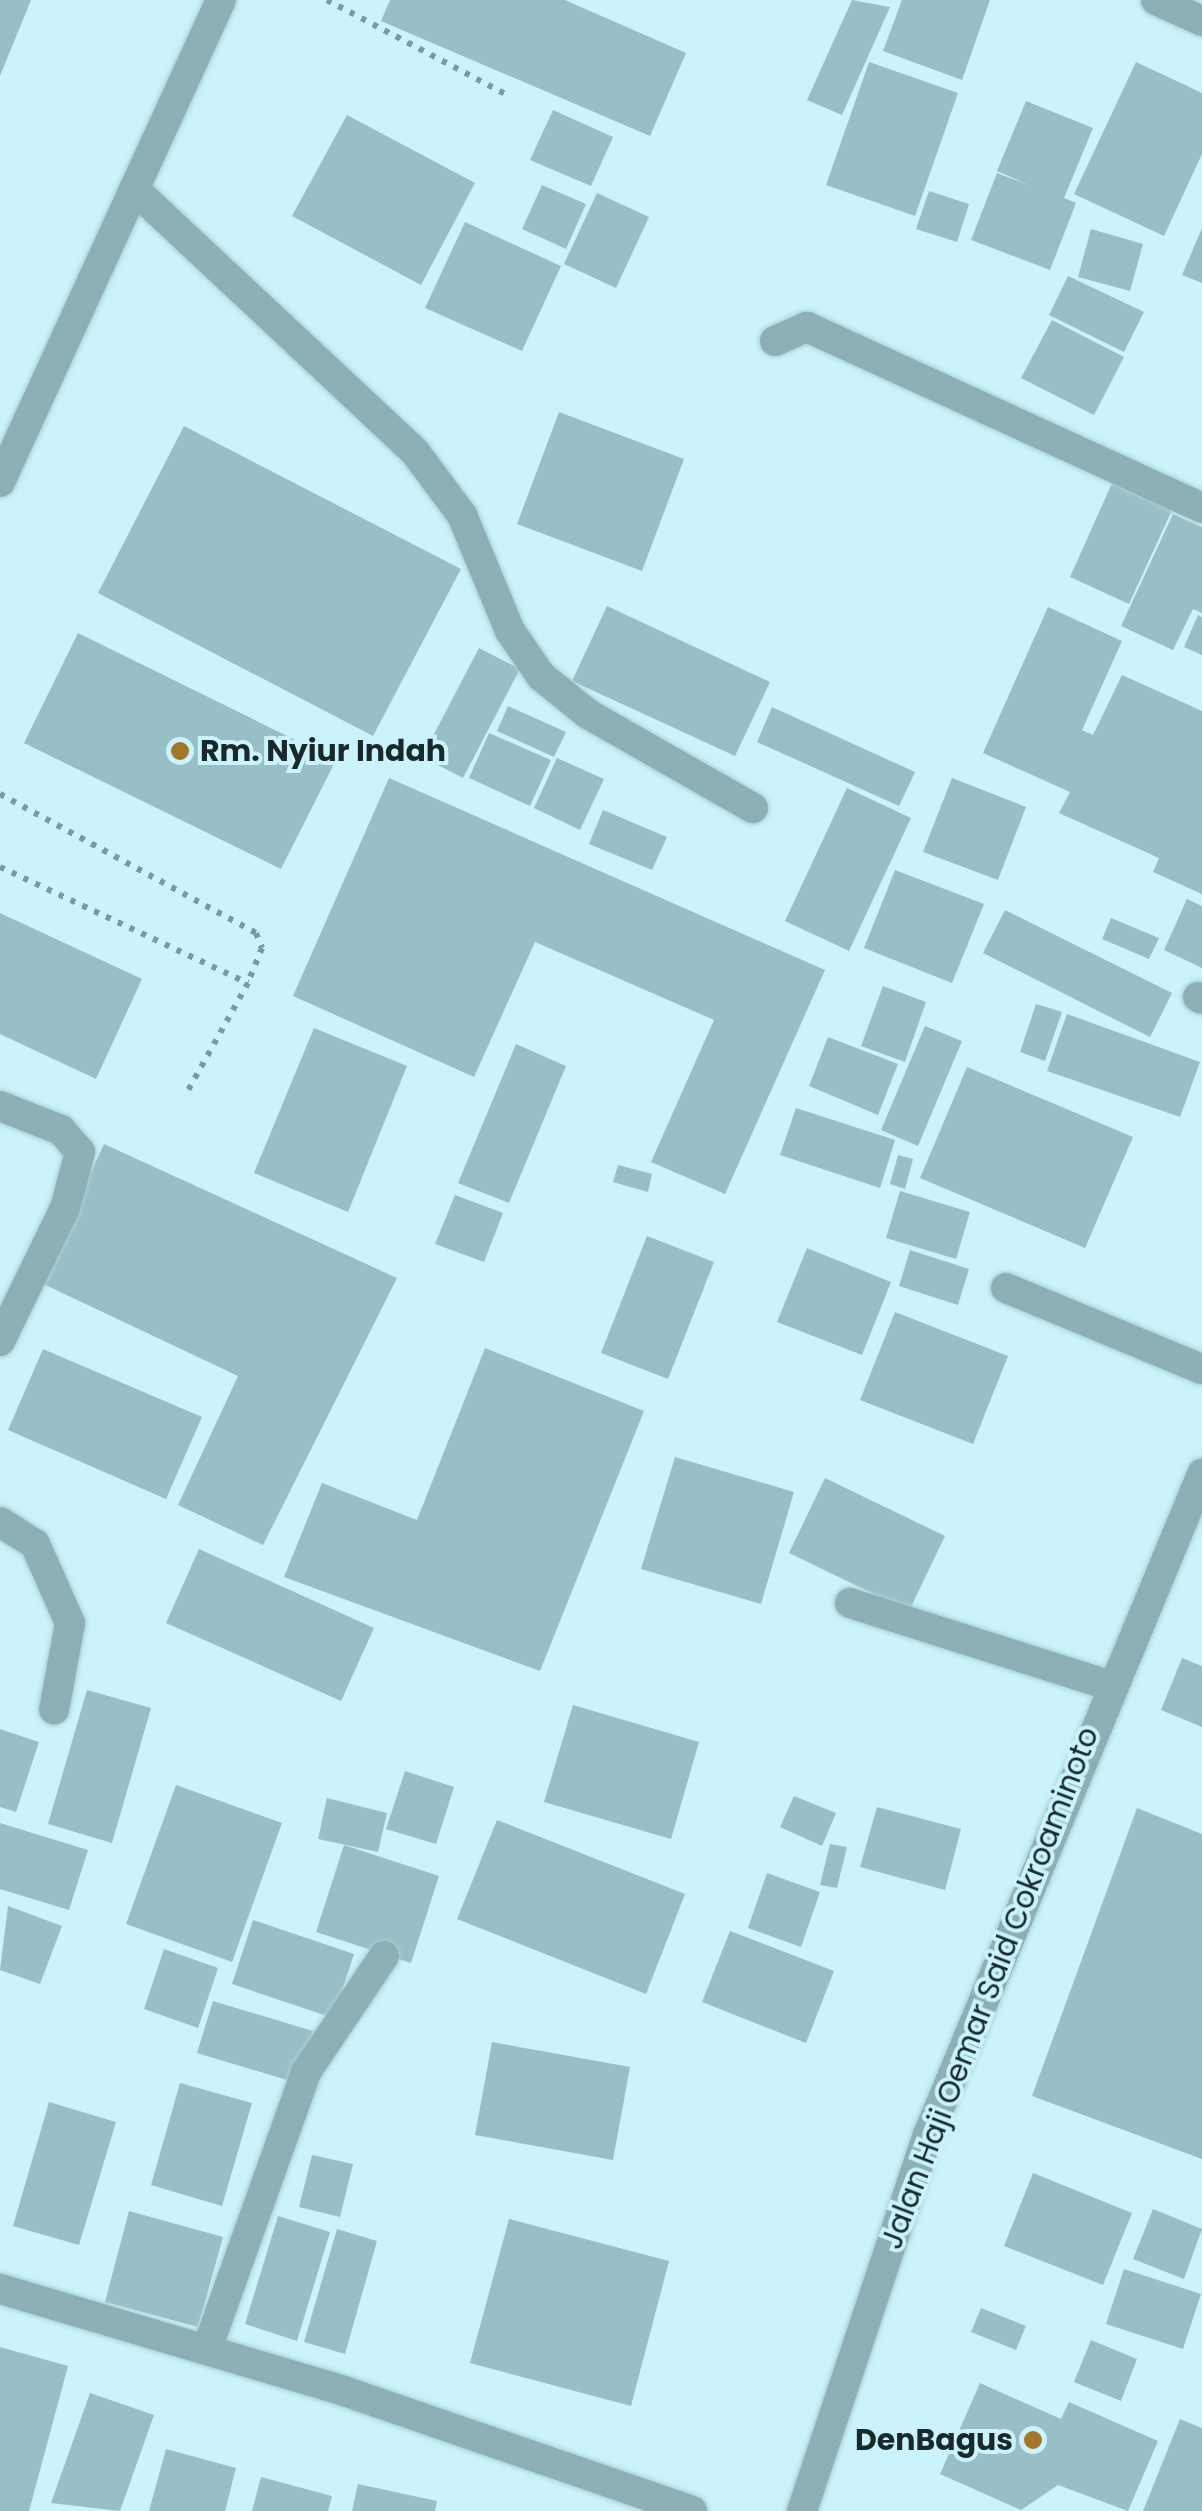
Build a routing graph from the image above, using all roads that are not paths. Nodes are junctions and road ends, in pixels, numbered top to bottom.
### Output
1 (221, 0) edge
2 (1156, 0) edge
3 (1202, 21) edge
4 (134, 189) junction
5 (776, 341) dead end
6 (0, 482) edge
7 (1202, 508) edge
8 (752, 808) dead end
9 (0, 1106) edge
10 (1006, 1288) dead end
11 (0, 1341) edge
12 (1202, 1369) edge
13 (1202, 1474) edge
14 (0, 1522) edge
15 (850, 1603) dead end
16 (1108, 1686) junction
17 (54, 1710) dead end
18 (384, 1956) dead end
19 (0, 2289) edge
20 (207, 2349) junction
21 (692, 2511) edge
22 (802, 2511) edge

1 - 4 street
2 - 3 street
4 - 6 street
4 - 8 street
5 - 7 street
9 - 11 street
10 - 12 street
13 - 16 street, Jalan Haji Oemar Said Cokroaminoto
14 - 17 street
15 - 16 street
16 - 22 street, Jalan Haji Oemar Said Cokroaminoto
18 - 20 street
19 - 20 street
20 - 21 street

